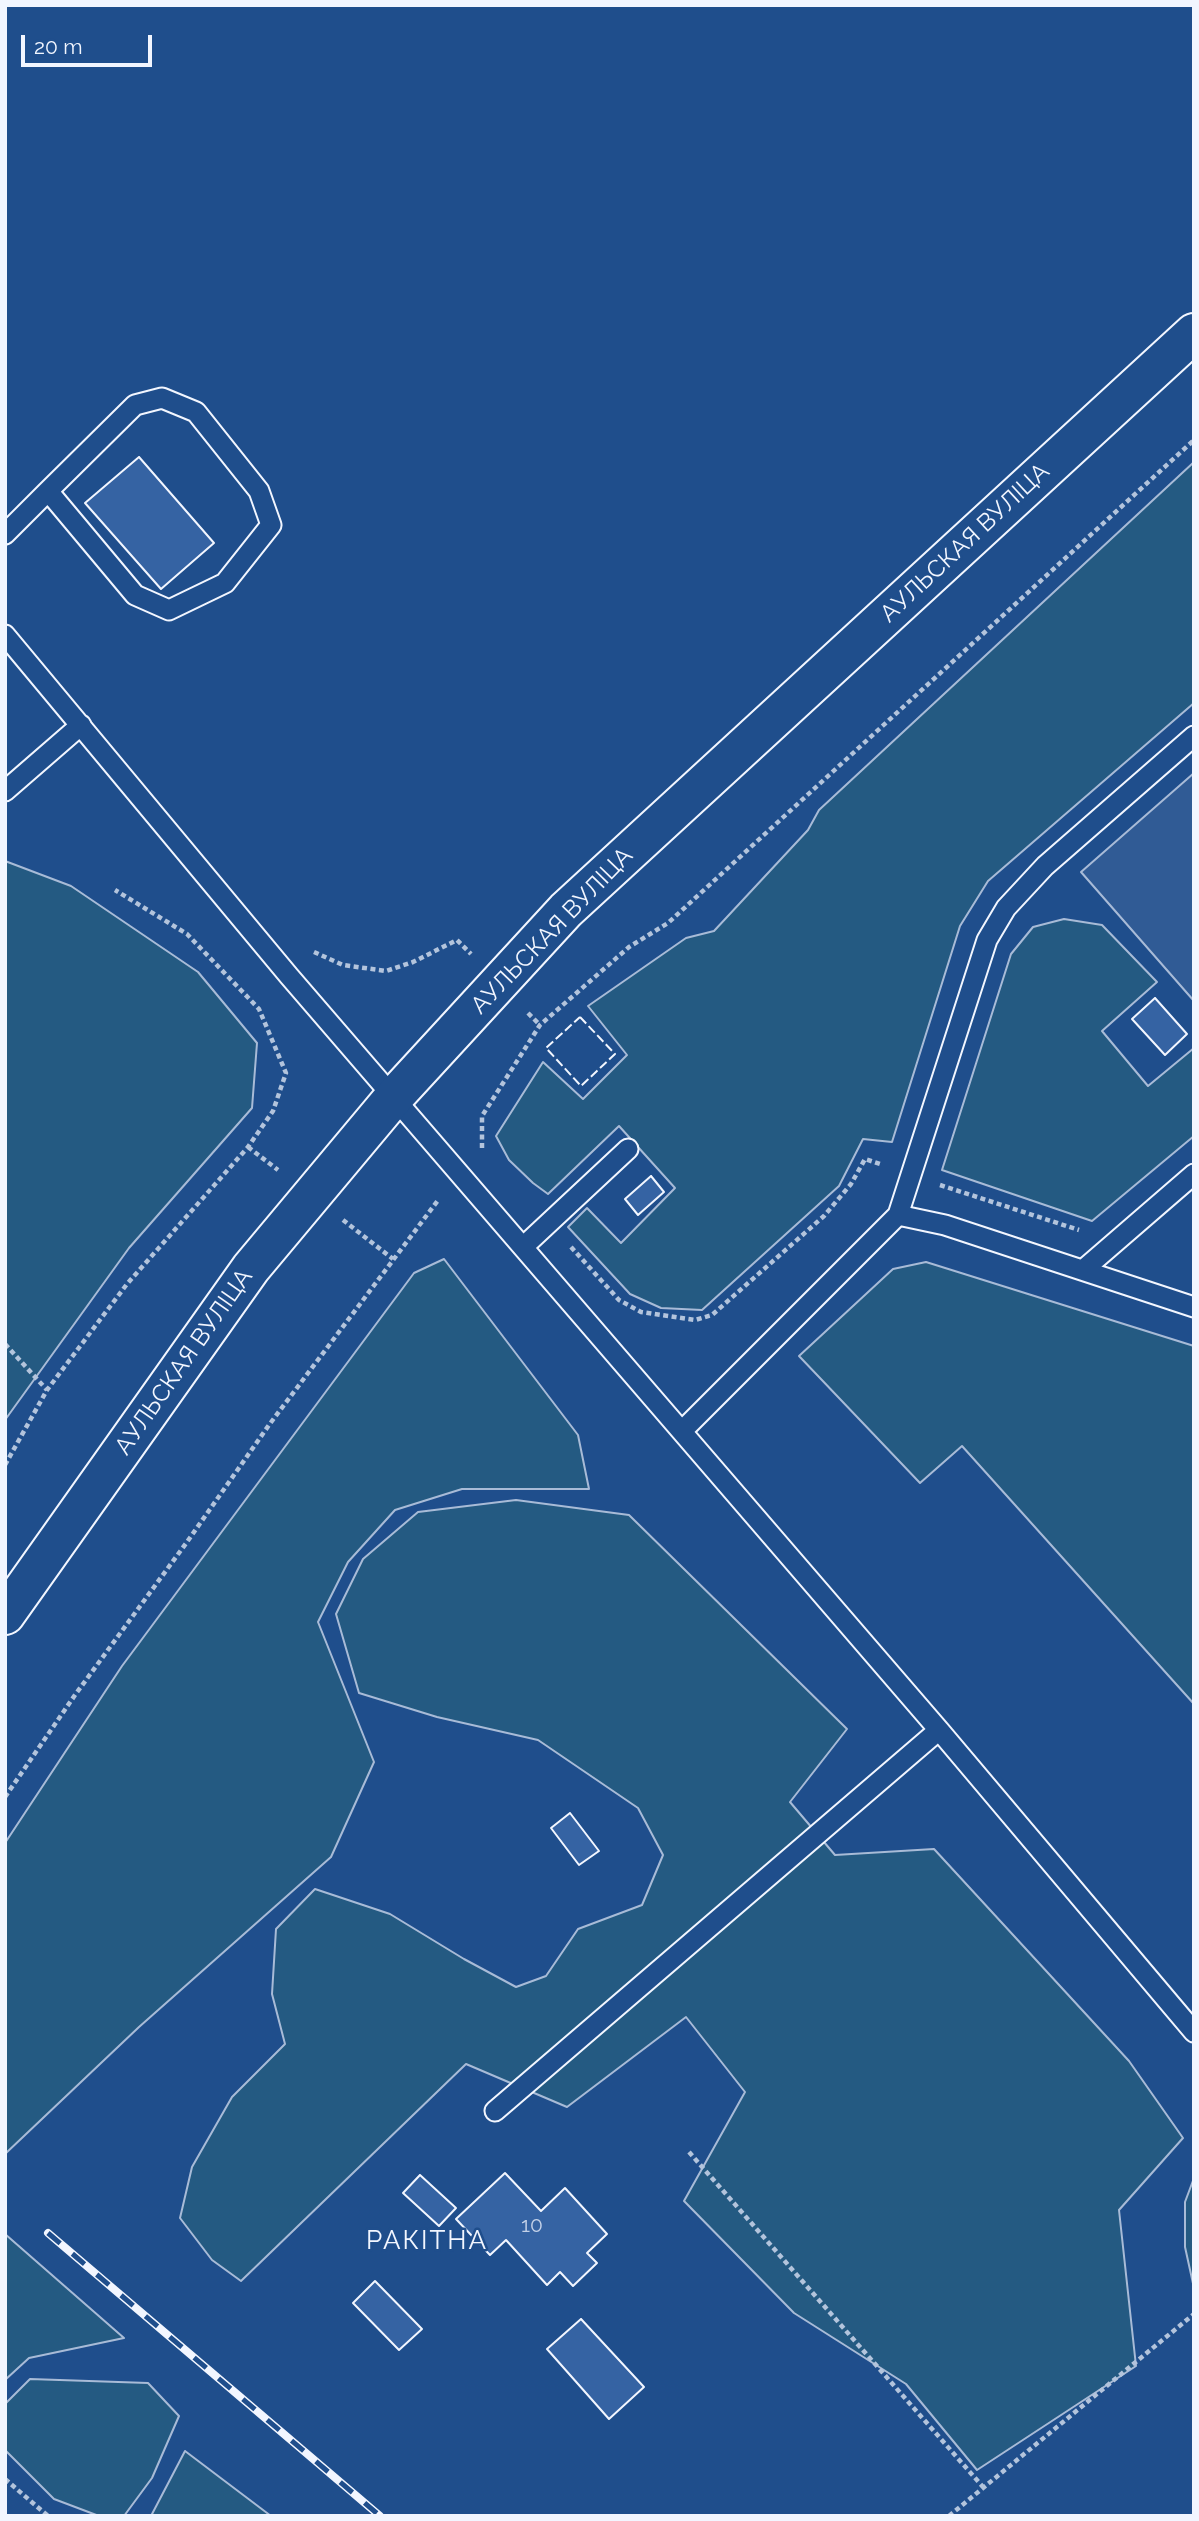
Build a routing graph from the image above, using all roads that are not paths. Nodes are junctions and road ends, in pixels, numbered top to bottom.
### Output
1 (1194, 333) edge
2 (48, 491) junction
3 (5, 534) edge
4 (5, 635) edge
5 (81, 725) junction
6 (1194, 736) edge
7 (5, 791) edge
8 (394, 1097) junction
9 (628, 1149) dead end
10 (1194, 1174) edge
11 (898, 1215) junction
12 (523, 1247) junction
13 (1083, 1269) junction
14 (1194, 1307) edge
15 (682, 1431) junction
16 (5, 1615) edge
17 (939, 1730) junction
18 (1194, 2032) edge
19 (495, 2111) dead end

1 - 8 street, АУЛЬСКАЯ ВУЛІЦА
2 - 2 lane
2 - 3 lane
4 - 5 lane
5 - 7 lane
5 - 8 lane
6 - 11 lane
8 - 12 lane
8 - 16 street, АУЛЬСКАЯ ВУЛІЦА
9 - 12 lane
10 - 13 lane
11 - 13 lane
11 - 15 lane
12 - 15 lane
13 - 14 lane
15 - 17 lane
17 - 18 lane
17 - 19 lane

